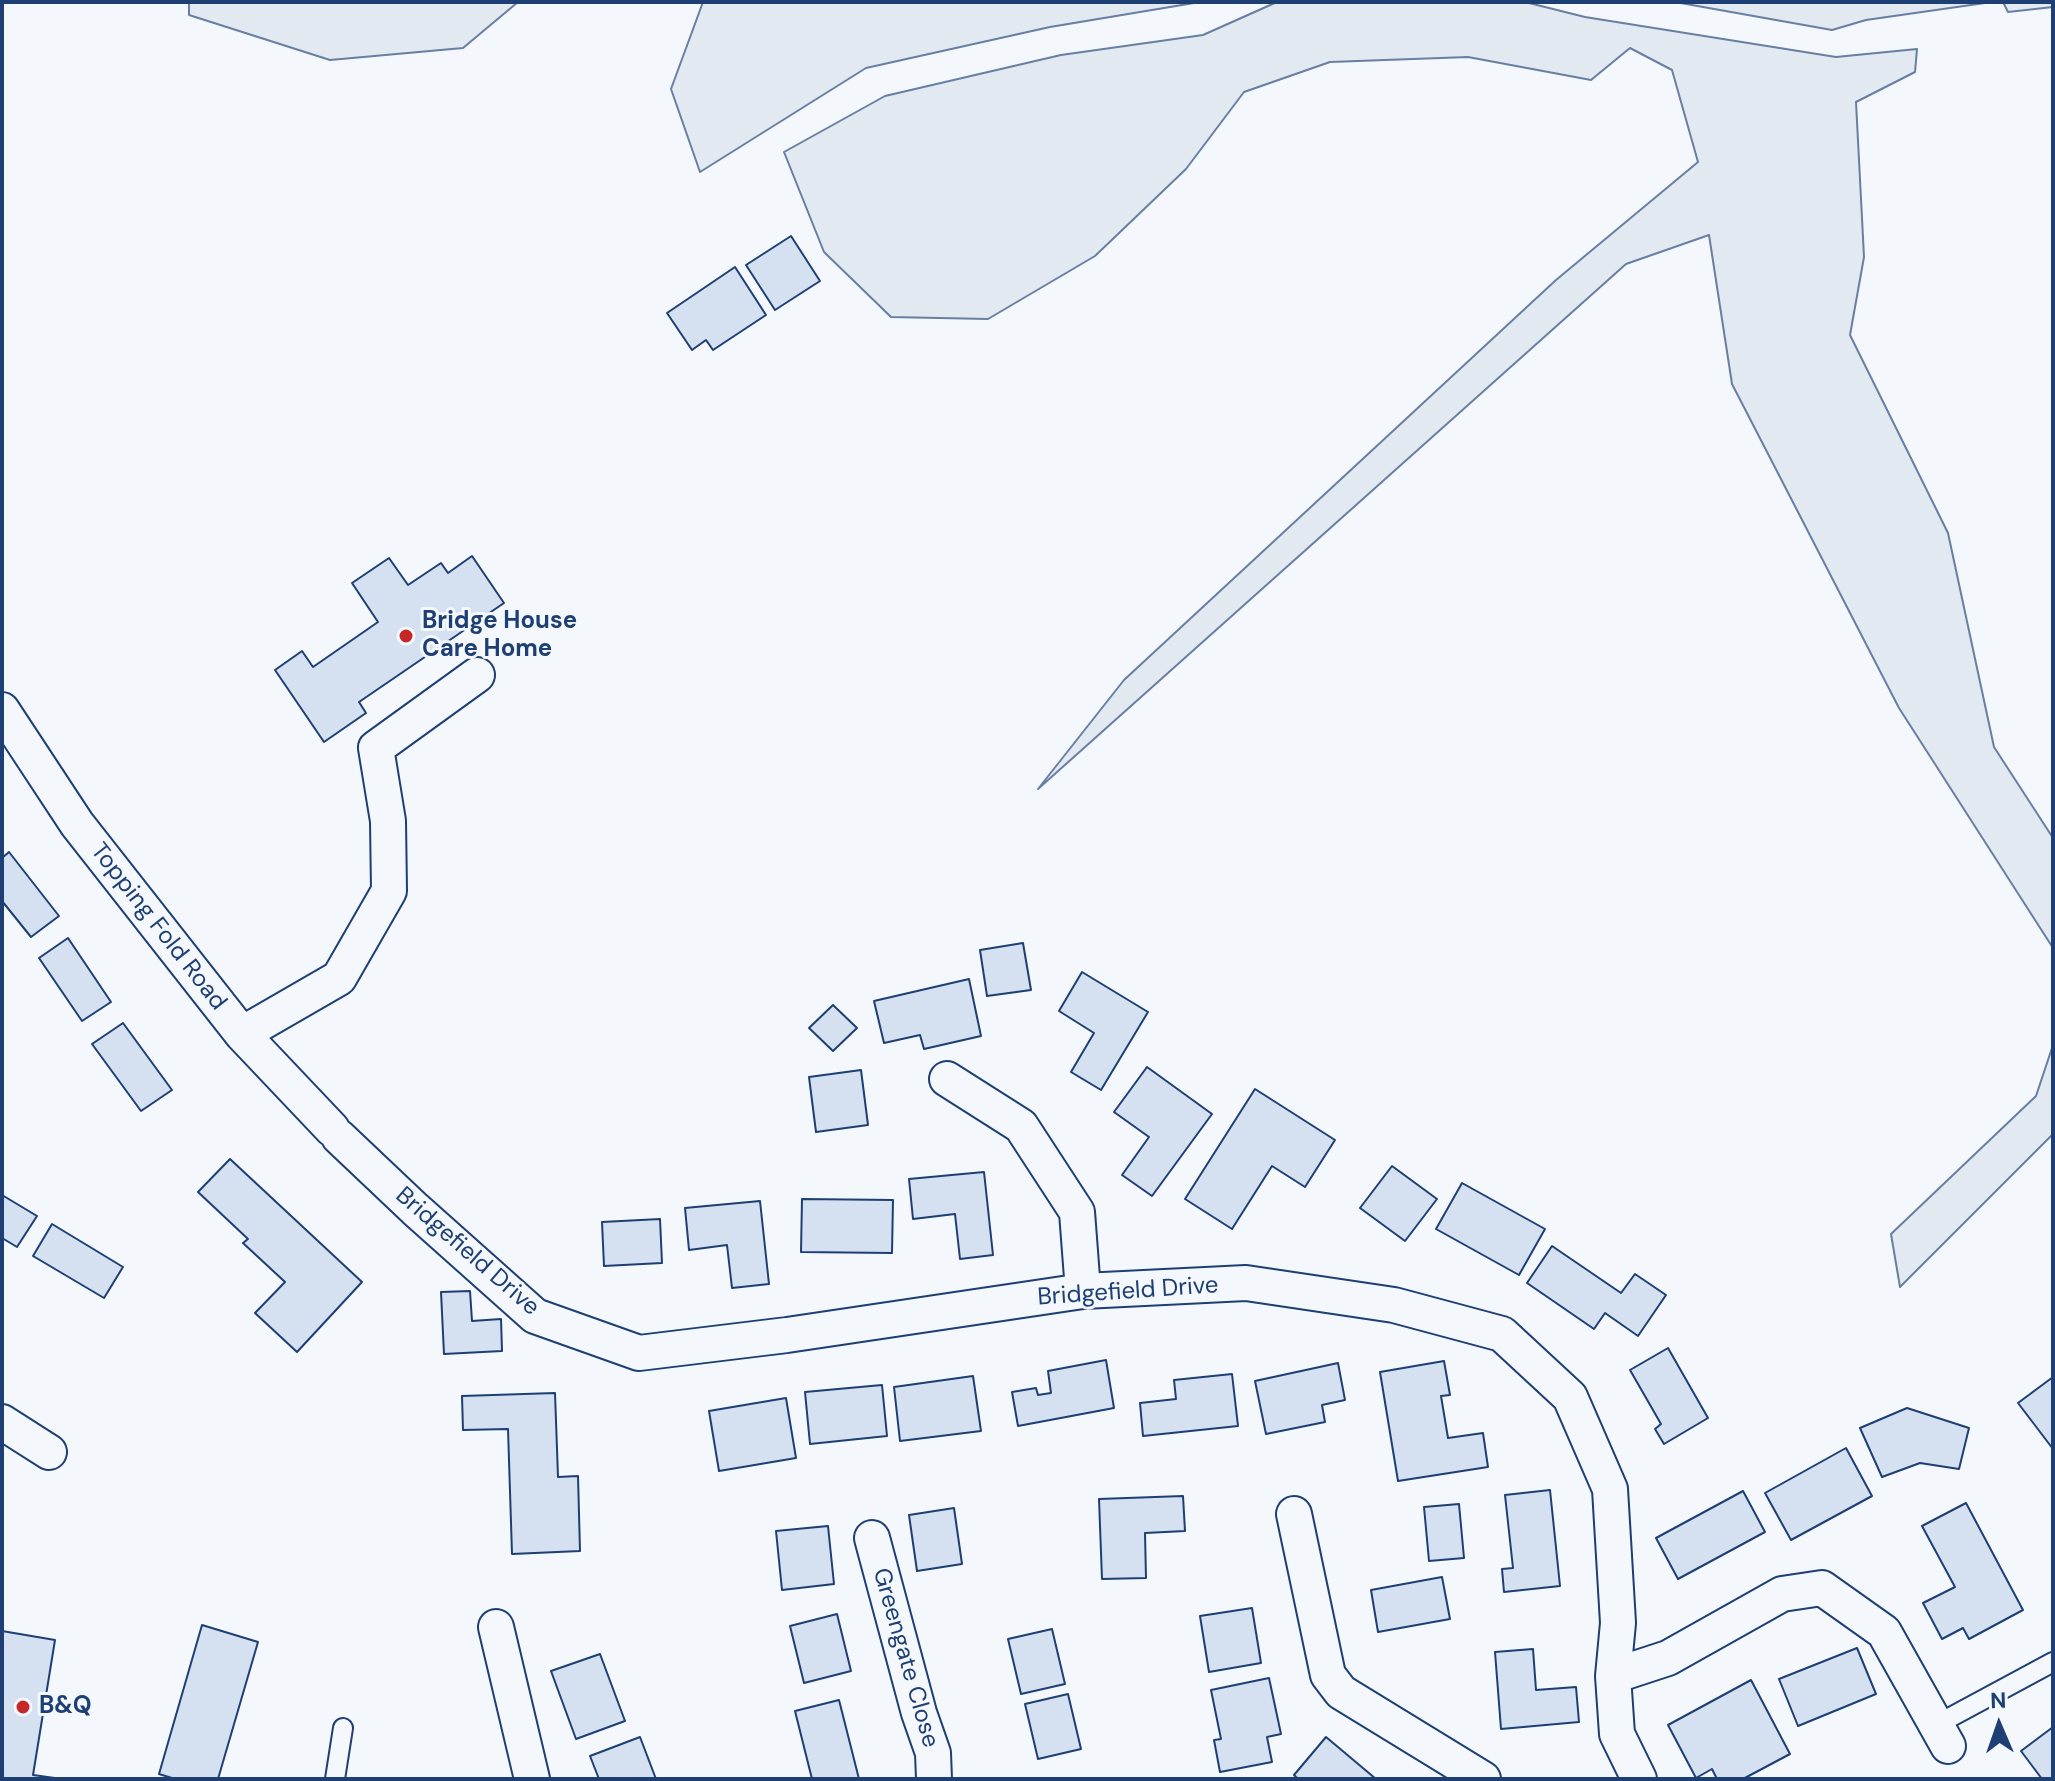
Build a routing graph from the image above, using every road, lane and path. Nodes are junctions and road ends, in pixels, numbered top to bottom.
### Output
1 (477, 675) dead end
2 (2, 710) edge
3 (242, 1034) junction
4 (947, 1079) dead end
5 (335, 1133) joint
6 (1083, 1291) junction
7 (2, 1422) edge
8 (49, 1452) dead end
9 (1294, 1514) dead end
10 (872, 1538) dead end
11 (496, 1627) dead end
12 (2053, 1662) edge
13 (1613, 1676) junction
14 (343, 1728) dead end
15 (1942, 1736) joint
16 (335, 1779) edge
17 (532, 1779) edge
18 (934, 1779) edge
19 (1483, 1779) edge
20 (1639, 1779) edge

1 - 3 street
2 - 3 street, Topping Fold Road
3 - 5 street, Topping Fold Road
4 - 6 street
5 - 6 street, Bridgefield Drive
6 - 13 street, Bridgefield Drive
7 - 8 street
9 - 19 street
10 - 18 street, Greengate Close
11 - 17 street
12 - 15 lane
13 - 15 street
13 - 20 street, Bridgefield Drive
14 - 16 lane

